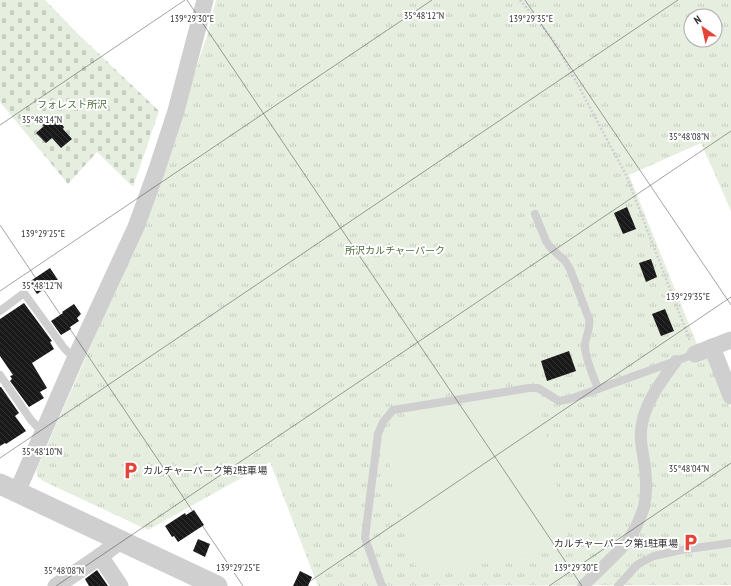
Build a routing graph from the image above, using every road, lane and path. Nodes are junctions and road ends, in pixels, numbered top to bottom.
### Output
1 (205, 0) edge
2 (520, 0) edge
3 (535, 214) dead end
4 (0, 312) edge
5 (731, 340) edge
6 (712, 347) junction
7 (695, 354) junction
8 (75, 359) junction
9 (676, 361) junction
10 (0, 375) edge
11 (598, 389) junction
12 (731, 396) edge
13 (43, 433) junction
14 (8, 488) edge
15 (120, 541) junction
16 (731, 543) edge
17 (100, 556) junction
18 (56, 586) edge
19 (120, 586) edge
20 (217, 586) edge
21 (382, 586) edge
22 (583, 586) edge
23 (618, 586) edge

1 - 8 street
2 - 7 path
3 - 11 lane
4 - 8 lane
5 - 6 street
6 - 7 street
6 - 12 street
7 - 9 lane
8 - 13 street
9 - 11 lane
9 - 22 street
10 - 13 lane
11 - 21 lane
13 - 14 street
14 - 15 street
15 - 17 street
15 - 20 street
16 - 23 lane
17 - 18 street
17 - 19 street

